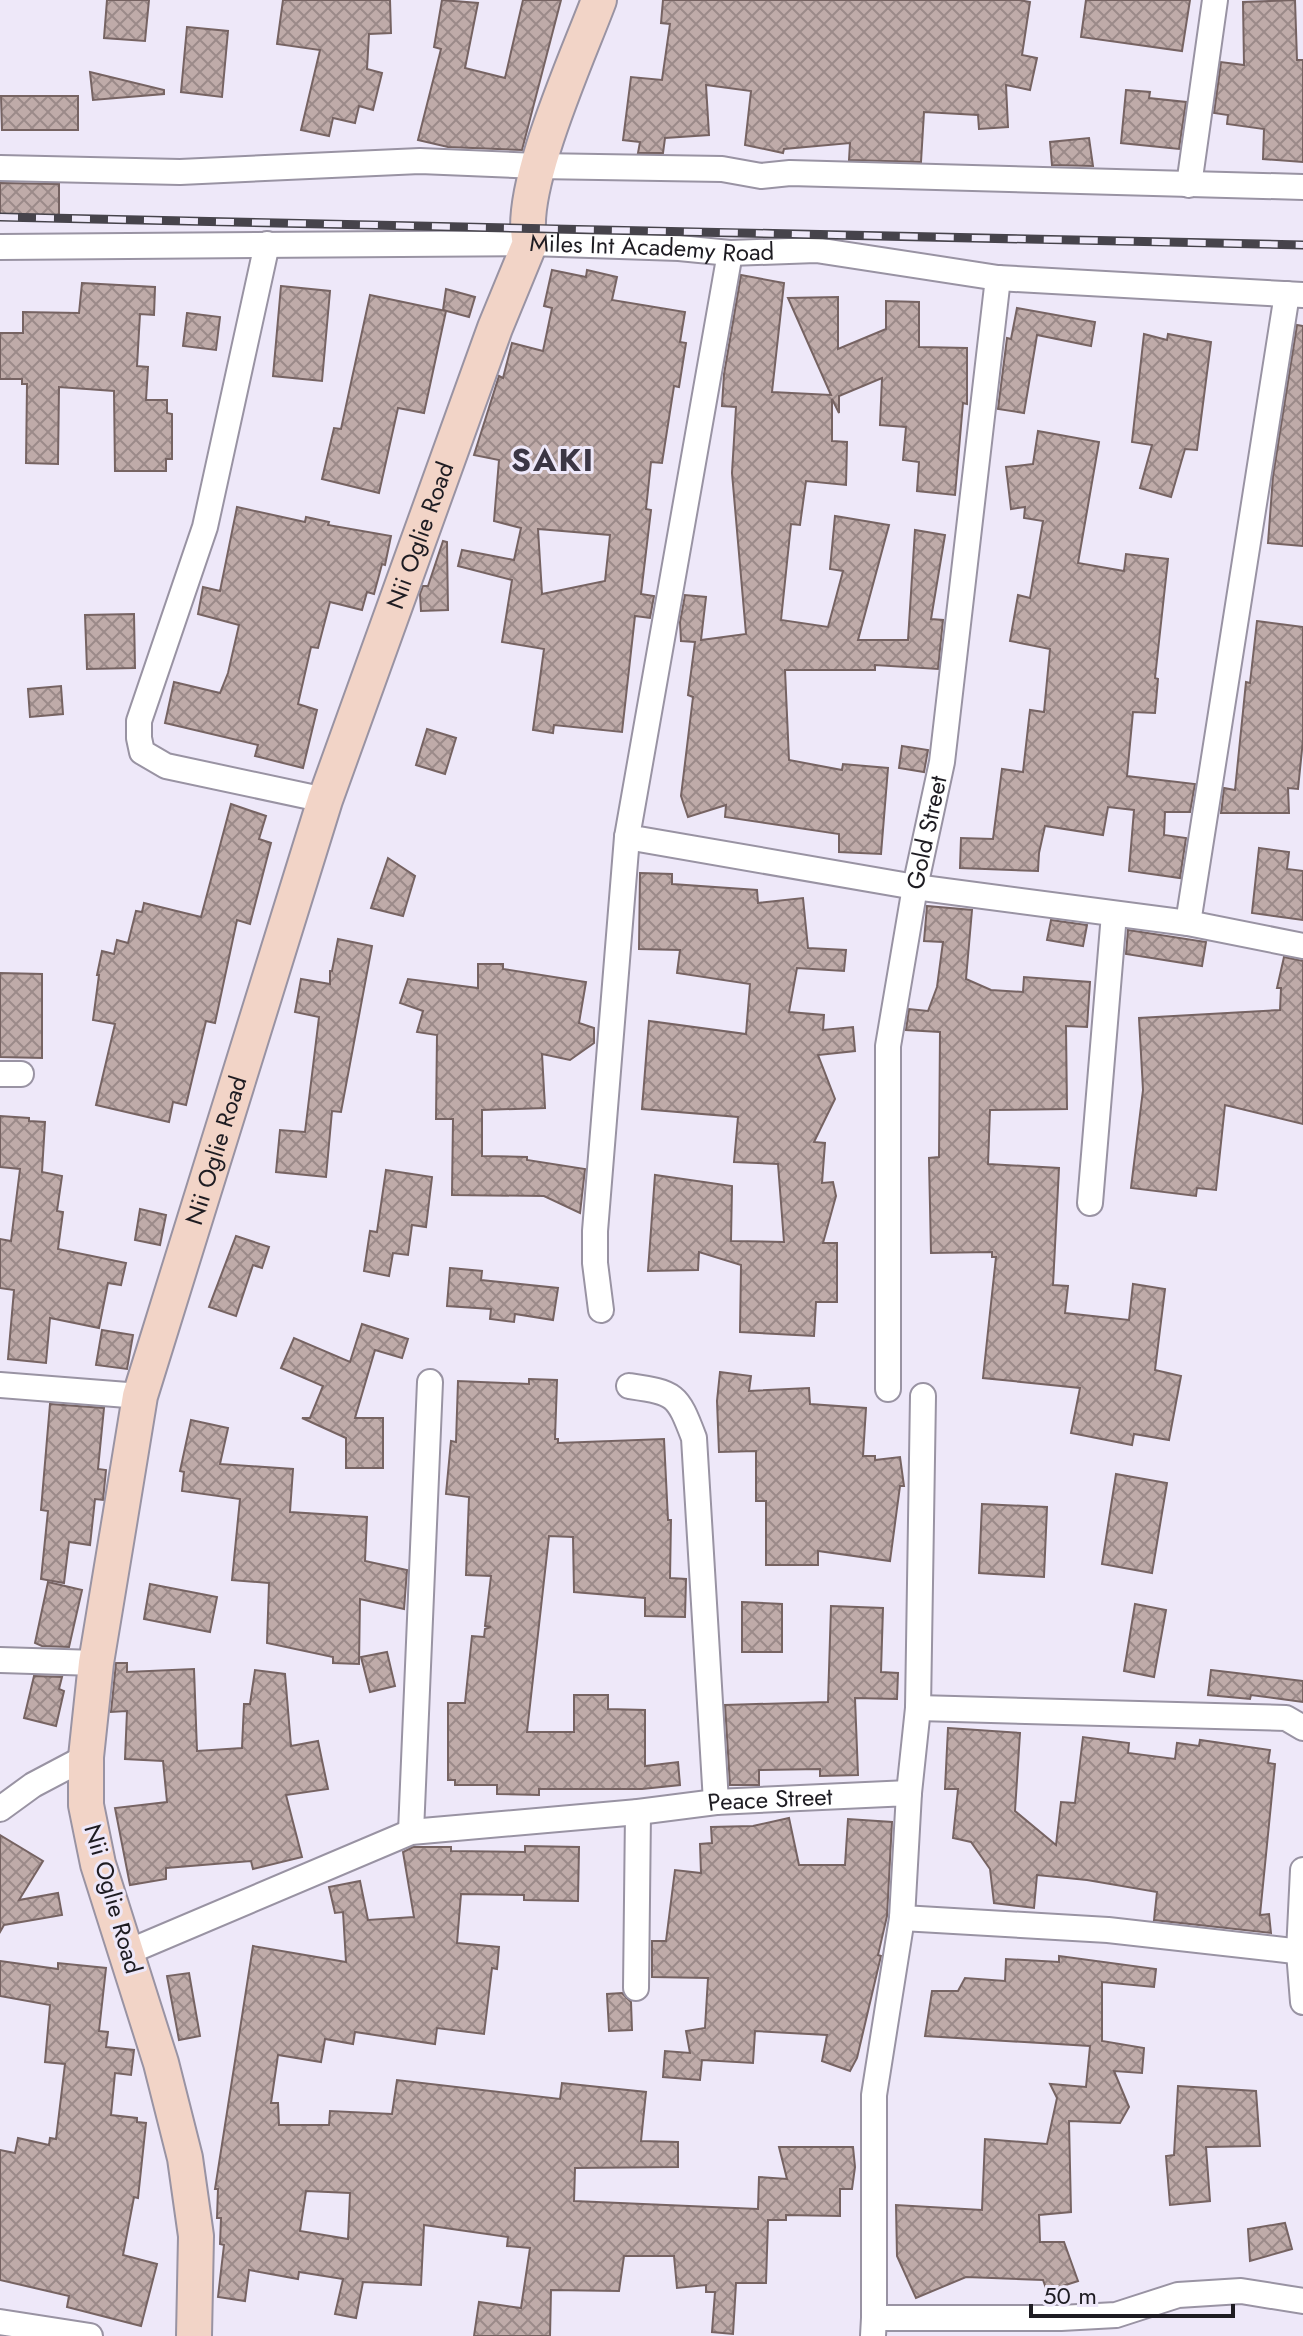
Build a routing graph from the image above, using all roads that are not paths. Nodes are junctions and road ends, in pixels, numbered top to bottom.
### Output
1 (599, 0) edge
2 (1215, 0) edge
3 (537, 166) junction
4 (0, 168) edge
5 (1189, 185) junction
6 (1303, 187) edge
7 (530, 243) junction
8 (267, 244) junction
9 (0, 247) edge
10 (730, 253) junction
11 (998, 278) junction
12 (1295, 294) edge
13 (325, 800) junction
14 (627, 837) junction
15 (915, 887) junction
16 (1114, 914) junction
17 (1188, 923) junction
18 (1303, 946) edge
19 (1090, 1203) dead end
20 (601, 1310) dead end
21 (430, 1382) dead end
22 (0, 1385) edge
23 (629, 1386) dead end
24 (888, 1389) dead end
25 (140, 1396) junction
26 (923, 1396) dead end
27 (0, 1660) edge
28 (96, 1663) junction
29 (918, 1708) junction
30 (1303, 1728) edge
31 (86, 1757) junction
32 (909, 1793) junction
33 (716, 1802) junction
34 (0, 1809) edge
35 (638, 1812) junction
36 (411, 1832) junction
37 (1303, 1870) edge
38 (902, 1918) junction
39 (128, 1952) junction
40 (1301, 1952) edge
41 (636, 1988) dead end
42 (1303, 2002) edge
43 (1303, 2301) edge
44 (0, 2322) edge
45 (873, 2327) edge
46 (90, 2336) edge
47 (194, 2336) edge

1 - 3 street, Nii Oglie Road
2 - 5 street
3 - 4 street
3 - 5 street
3 - 7 street, Nii Oglie Road
5 - 6 street
7 - 8 street, Miles Int Academy Road
7 - 10 street, Miles Int Academy Road
7 - 13 street, Nii Oglie Road
8 - 9 street, Miles Int Academy Road
8 - 13 street
10 - 11 street, Miles Int Academy Road
10 - 14 street
11 - 12 street, Miles Int Academy Road
11 - 15 street, Gold Street
12 - 17 street
13 - 25 street, Nii Oglie Road
14 - 15 street
14 - 20 street
15 - 16 street
15 - 24 street, Gold Street
16 - 17 street
16 - 19 street
17 - 18 street
21 - 36 street
22 - 25 street
23 - 33 street
25 - 28 street, Nii Oglie Road
26 - 29 street
27 - 28 street
28 - 31 street, Nii Oglie Road
29 - 30 street
29 - 32 street
31 - 34 street
31 - 39 street, Nii Oglie Road
32 - 33 street, Peace Street
32 - 38 street
33 - 35 street, Peace Street
35 - 36 street, Peace Street
35 - 41 street
36 - 39 street, Peace Street
37 - 40 street
38 - 40 street
38 - 45 street
39 - 47 street, Nii Oglie Road
40 - 42 street
43 - 45 street
44 - 46 street

